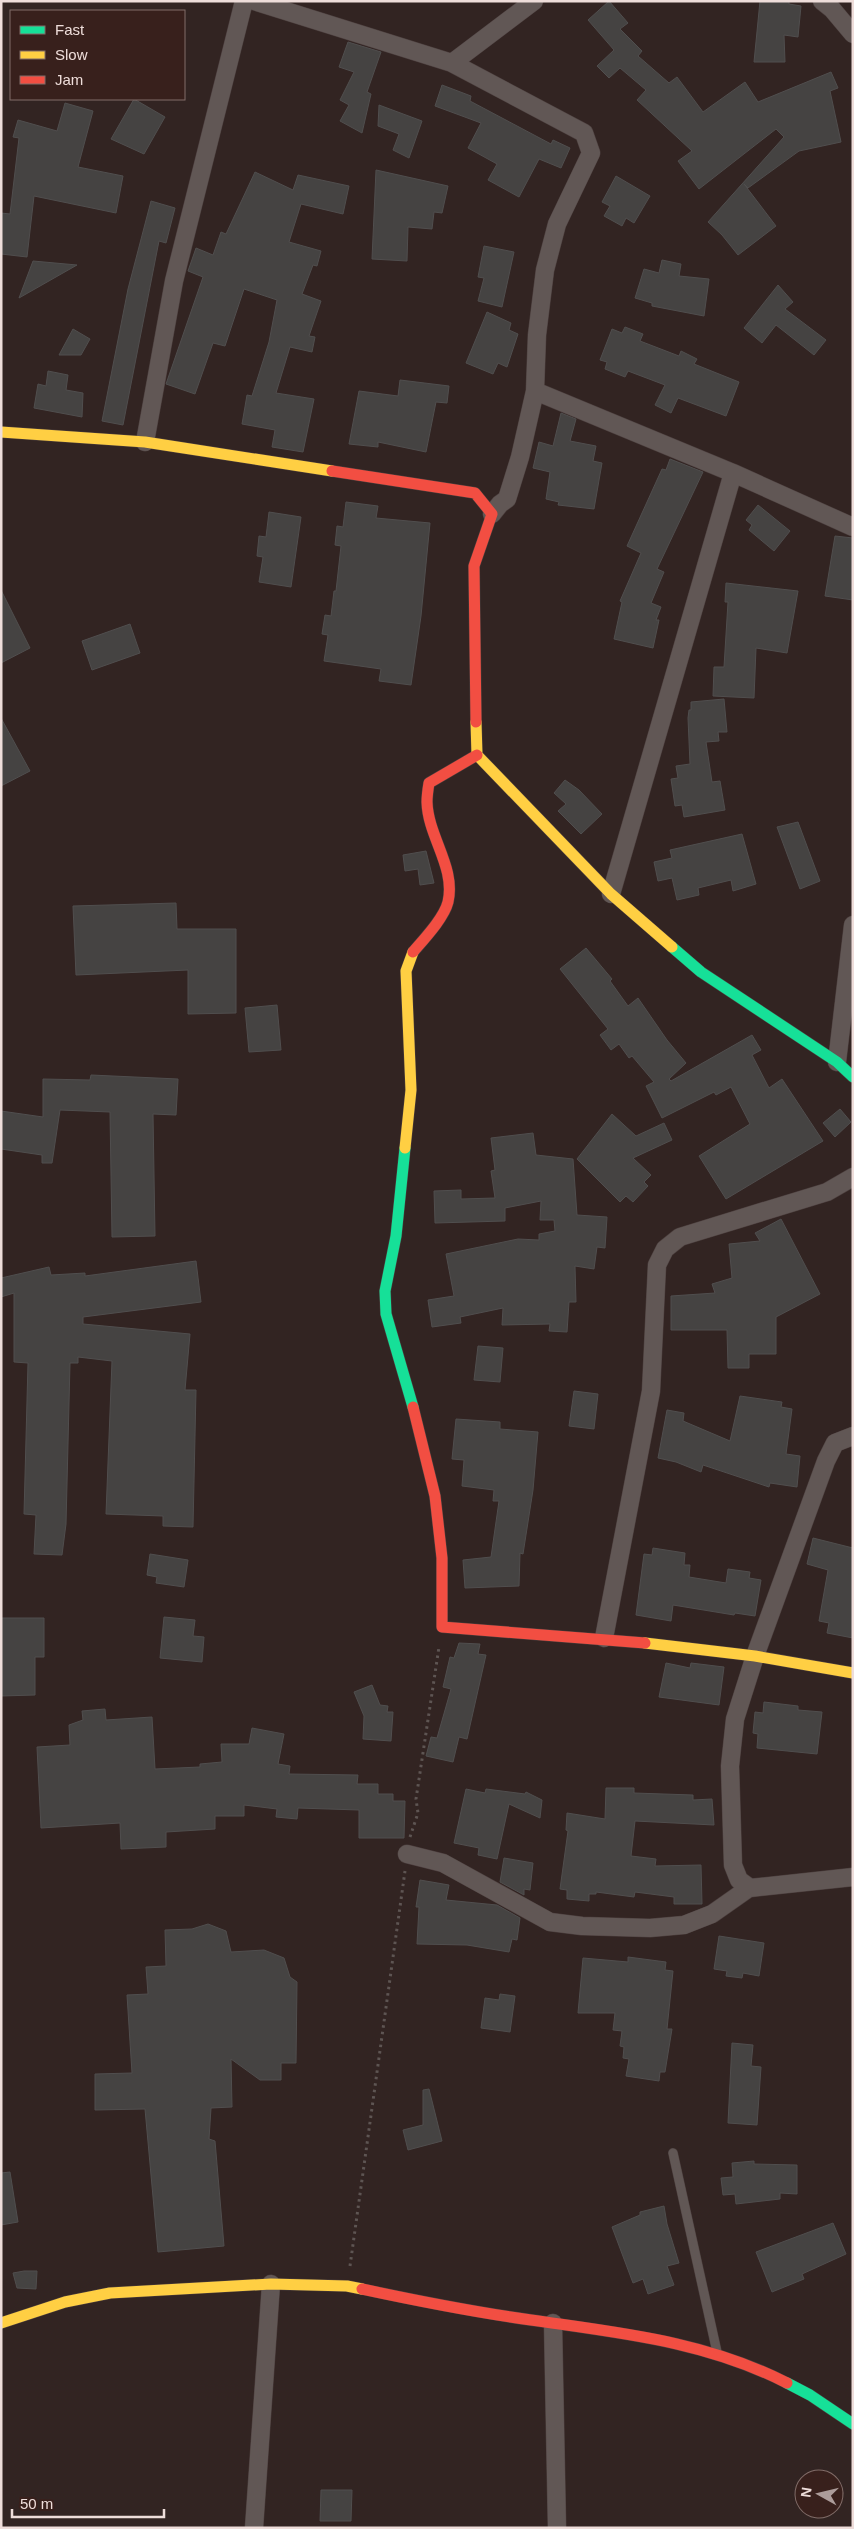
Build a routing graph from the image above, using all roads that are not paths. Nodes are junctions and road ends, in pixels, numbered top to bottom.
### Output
1 (244, 1) edge
2 (254, 1) edge
3 (534, 1) edge
4 (822, 1) edge
5 (853, 34) edge
6 (452, 63) junction
7 (535, 391) junction
8 (1, 432) edge
9 (145, 442) junction
10 (733, 474) junction
11 (492, 514) junction
12 (853, 527) edge
13 (477, 755) junction
14 (611, 894) junction
15 (853, 926) edge
16 (837, 1062) junction
17 (853, 1077) edge
18 (853, 1177) edge
19 (853, 1436) edge
20 (604, 1638) junction
21 (755, 1656) junction
22 (853, 1673) edge
23 (407, 1854) road end
24 (853, 1877) edge
25 (749, 1888) junction
26 (674, 2153) dead end
27 (271, 2284) junction
28 (1, 2323) edge
29 (553, 2323) junction
30 (718, 2355) junction
31 (853, 2424) edge
32 (254, 2528) edge
33 (558, 2528) edge

1 - 9 street
2 - 6 street
3 - 6 street
4 - 5 street
6 - 7 street
7 - 10 street
7 - 11 street
8 - 9 street
9 - 11 street
10 - 12 street
10 - 14 street
11 - 13 street
13 - 14 street
13 - 20 street
14 - 16 street
15 - 16 street
16 - 17 street
18 - 20 street
19 - 21 street
20 - 21 street
21 - 22 street
21 - 25 street
23 - 25 street
24 - 25 street
26 - 30 lane
27 - 28 street
27 - 29 street
27 - 32 street
29 - 30 street
29 - 33 street
30 - 31 street

